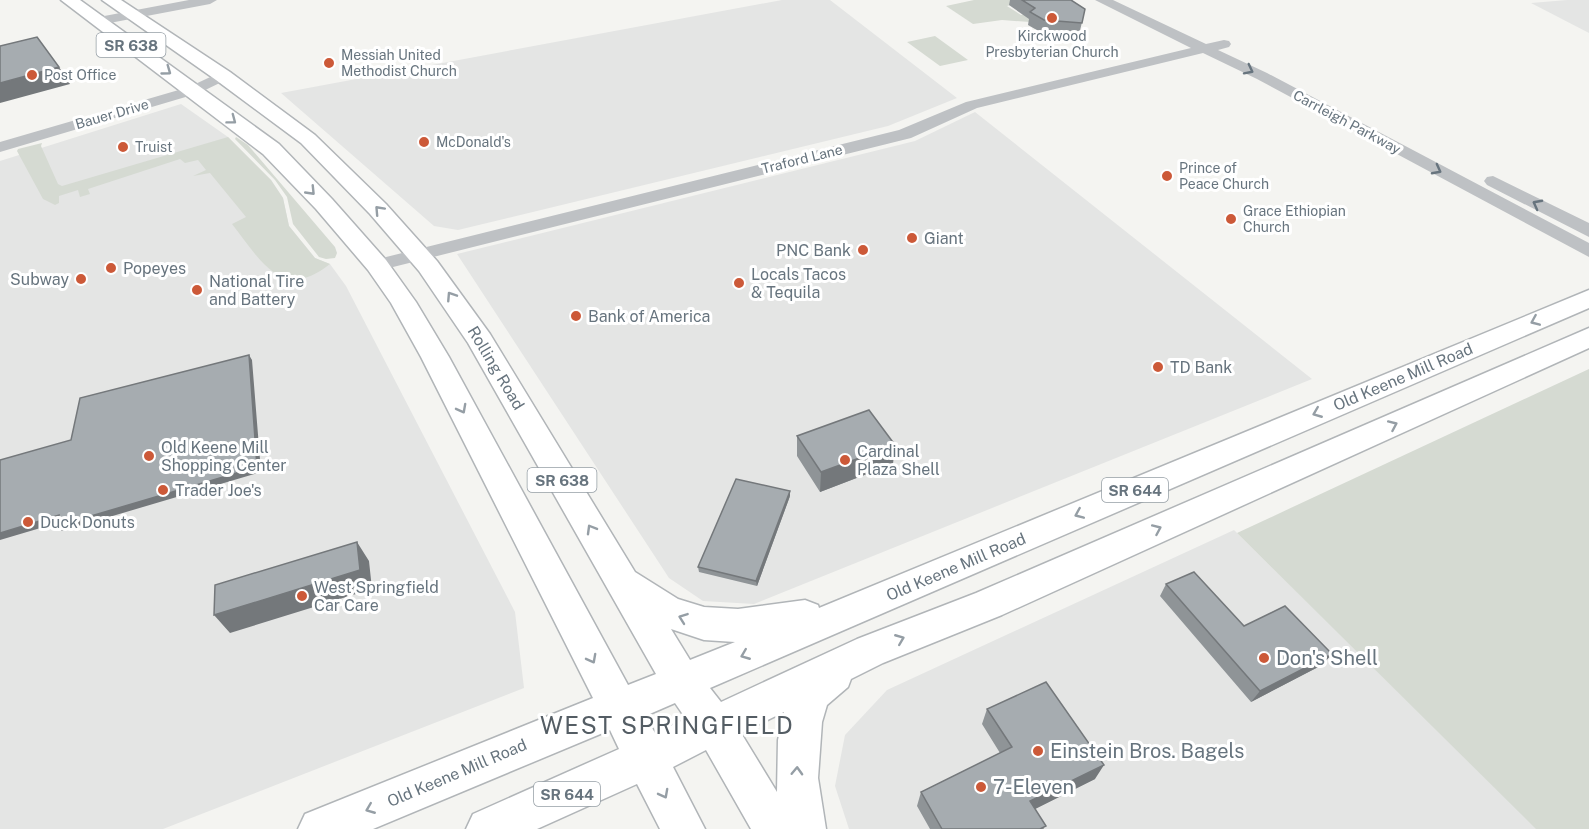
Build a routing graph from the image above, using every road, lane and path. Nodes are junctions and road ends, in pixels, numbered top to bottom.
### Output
1 (69, 0) edge
2 (110, 0) edge
3 (210, 0) edge
4 (1123, 1) edge
5 (131, 15) junction
6 (99, 21) junction
7 (1215, 47) junction
8 (223, 76) junction
9 (194, 90) junction
10 (0, 147) edge
11 (1589, 231) edge
12 (1589, 251) edge
13 (418, 254) junction
14 (376, 265) junction
15 (1589, 298) edge
16 (1589, 337) edge
17 (620, 580) junction
18 (865, 606) junction
19 (870, 651) junction
20 (681, 680) junction
21 (620, 707) junction
22 (714, 725) junction
23 (645, 759) junction
24 (320, 829) edge
25 (488, 829) edge
26 (683, 829) edge
27 (775, 829) edge
28 (804, 829) edge

1 - 6 main road, SR 638
2 - 5 main road, Rolling Road / SR 638
3 - 5 street
4 - 7 street, Carrleigh Parkway
5 - 6 street
5 - 8 main road, Rolling Road / SR 638
6 -> 9 main road, SR 638
11 -> 7 street, Carrleigh Parkway
7 -> 12 street, Carrleigh Parkway
7 - 13 street, Traford Lane
8 - 9 street, Bauer Drive
13 -> 8 main road, Rolling Road / SR 638
9 - 10 street, Bauer Drive
9 -> 14 main road, SR 638
13 - 14 street, Traford Lane
17 -> 13 main road, Rolling Road / SR 638
14 -> 21 main road, SR 638
15 -> 18 main road, Old Keene Mill Road / SR 644
19 -> 16 main road, SR 644
18 -> 17 main road
17 - 20 main road, Rolling Road / SR 638
18 -> 20 main road, Old Keene Mill Road / SR 644
19 - 22 main road, SR 644
28 -> 19 main road
20 - 21 main road, Old Keene Mill Road / SR 644
20 - 22 main road, Rolling Road / SR 638
21 - 23 main road, SR 638
21 -> 24 main road, Old Keene Mill Road / SR 644
22 - 23 main road, SR 644
22 - 27 main road, Rolling Road / SR 638
23 - 25 main road, SR 644
23 -> 26 main road, SR 638

